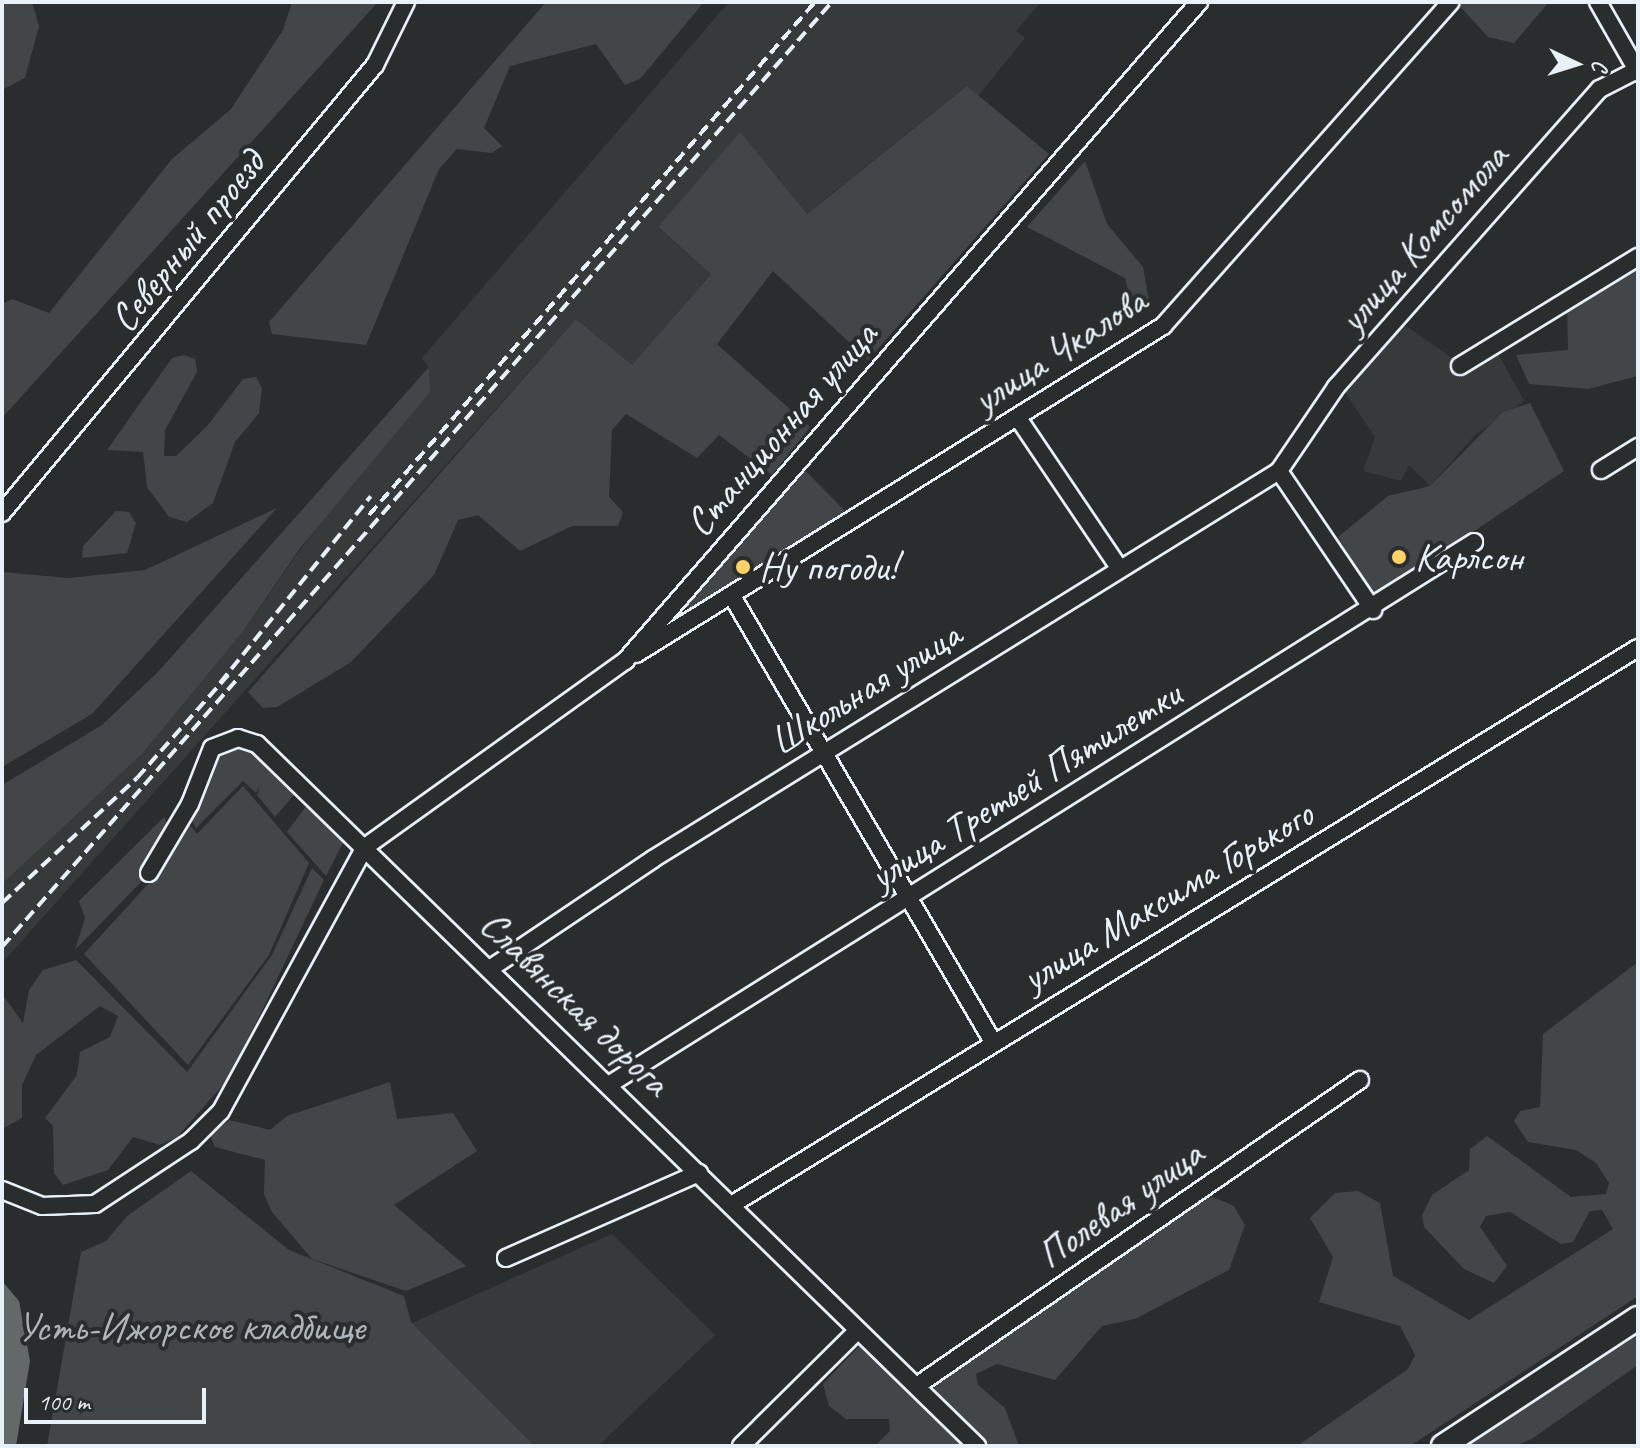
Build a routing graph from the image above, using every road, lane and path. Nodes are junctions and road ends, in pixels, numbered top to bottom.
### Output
1 (406, 2) edge
2 (1199, 2) edge
3 (1451, 2) edge
4 (1598, 2) edge
5 (1637, 71) edge
6 (1638, 257) edge
7 (1460, 366) dead end
8 (1018, 418) junction
9 (1638, 447) edge
10 (1601, 470) dead end
11 (1279, 471) junction
12 (2, 513) edge
13 (1474, 542) dead end
14 (1120, 569) junction
15 (732, 596) junction
16 (669, 609) junction
17 (1373, 610) junction
18 (682, 627) junction
19 (1638, 648) edge
20 (625, 661) junction
21 (824, 753) junction
22 (365, 847) junction
23 (149, 873) dead end
24 (908, 897) junction
25 (491, 968) junction
26 (993, 1042) junction
27 (1360, 1080) dead end
28 (610, 1084) junction
29 (699, 1173) junction
30 (2, 1190) edge
31 (733, 1204) junction
32 (506, 1258) dead end
33 (1638, 1318) edge
34 (856, 1332) junction
35 (918, 1385) junction
36 (741, 1446) edge
37 (977, 1446) edge
38 (1443, 1446) edge

1 - 12 street, Северный проезд
2 - 16 street, Станционная улица
3 - 8 street, улица Чкалова
4 - 5 street
5 - 11 street, улица Комсомола
6 - 7 street
8 - 14 street
8 - 15 street, улица Чкалова
9 - 10 street
11 - 14 street, Школьная улица
11 - 17 street
13 - 17 street, улица Третьей Пятилетки
14 - 21 street, Школьная улица
15 - 18 street, улица Чкалова
15 - 21 street
16 - 18 street
16 - 20 street, Станционная улица
17 - 24 street, улица Третьей Пятилетки
18 - 20 street, улица Чкалова
19 - 26 street, улица Максима Горького
20 - 22 street, Станционная улица
21 - 24 street
21 - 25 street, Школьная улица
22 - 23 street, Славянская дорога
22 - 25 street, Славянская дорога
22 - 30 street
24 - 26 street
24 - 28 street, улица Третьей Пятилетки
25 - 28 street, Славянская дорога
26 - 31 street, улица Максима Горького
27 - 35 street, Полевая улица
28 - 29 street, Славянская дорога
29 - 31 street, Славянская дорога
29 - 32 street
31 - 34 street, Славянская дорога
33 - 38 main road
34 - 35 street, Славянская дорога
34 - 36 street
35 - 37 street, Славянская дорога

